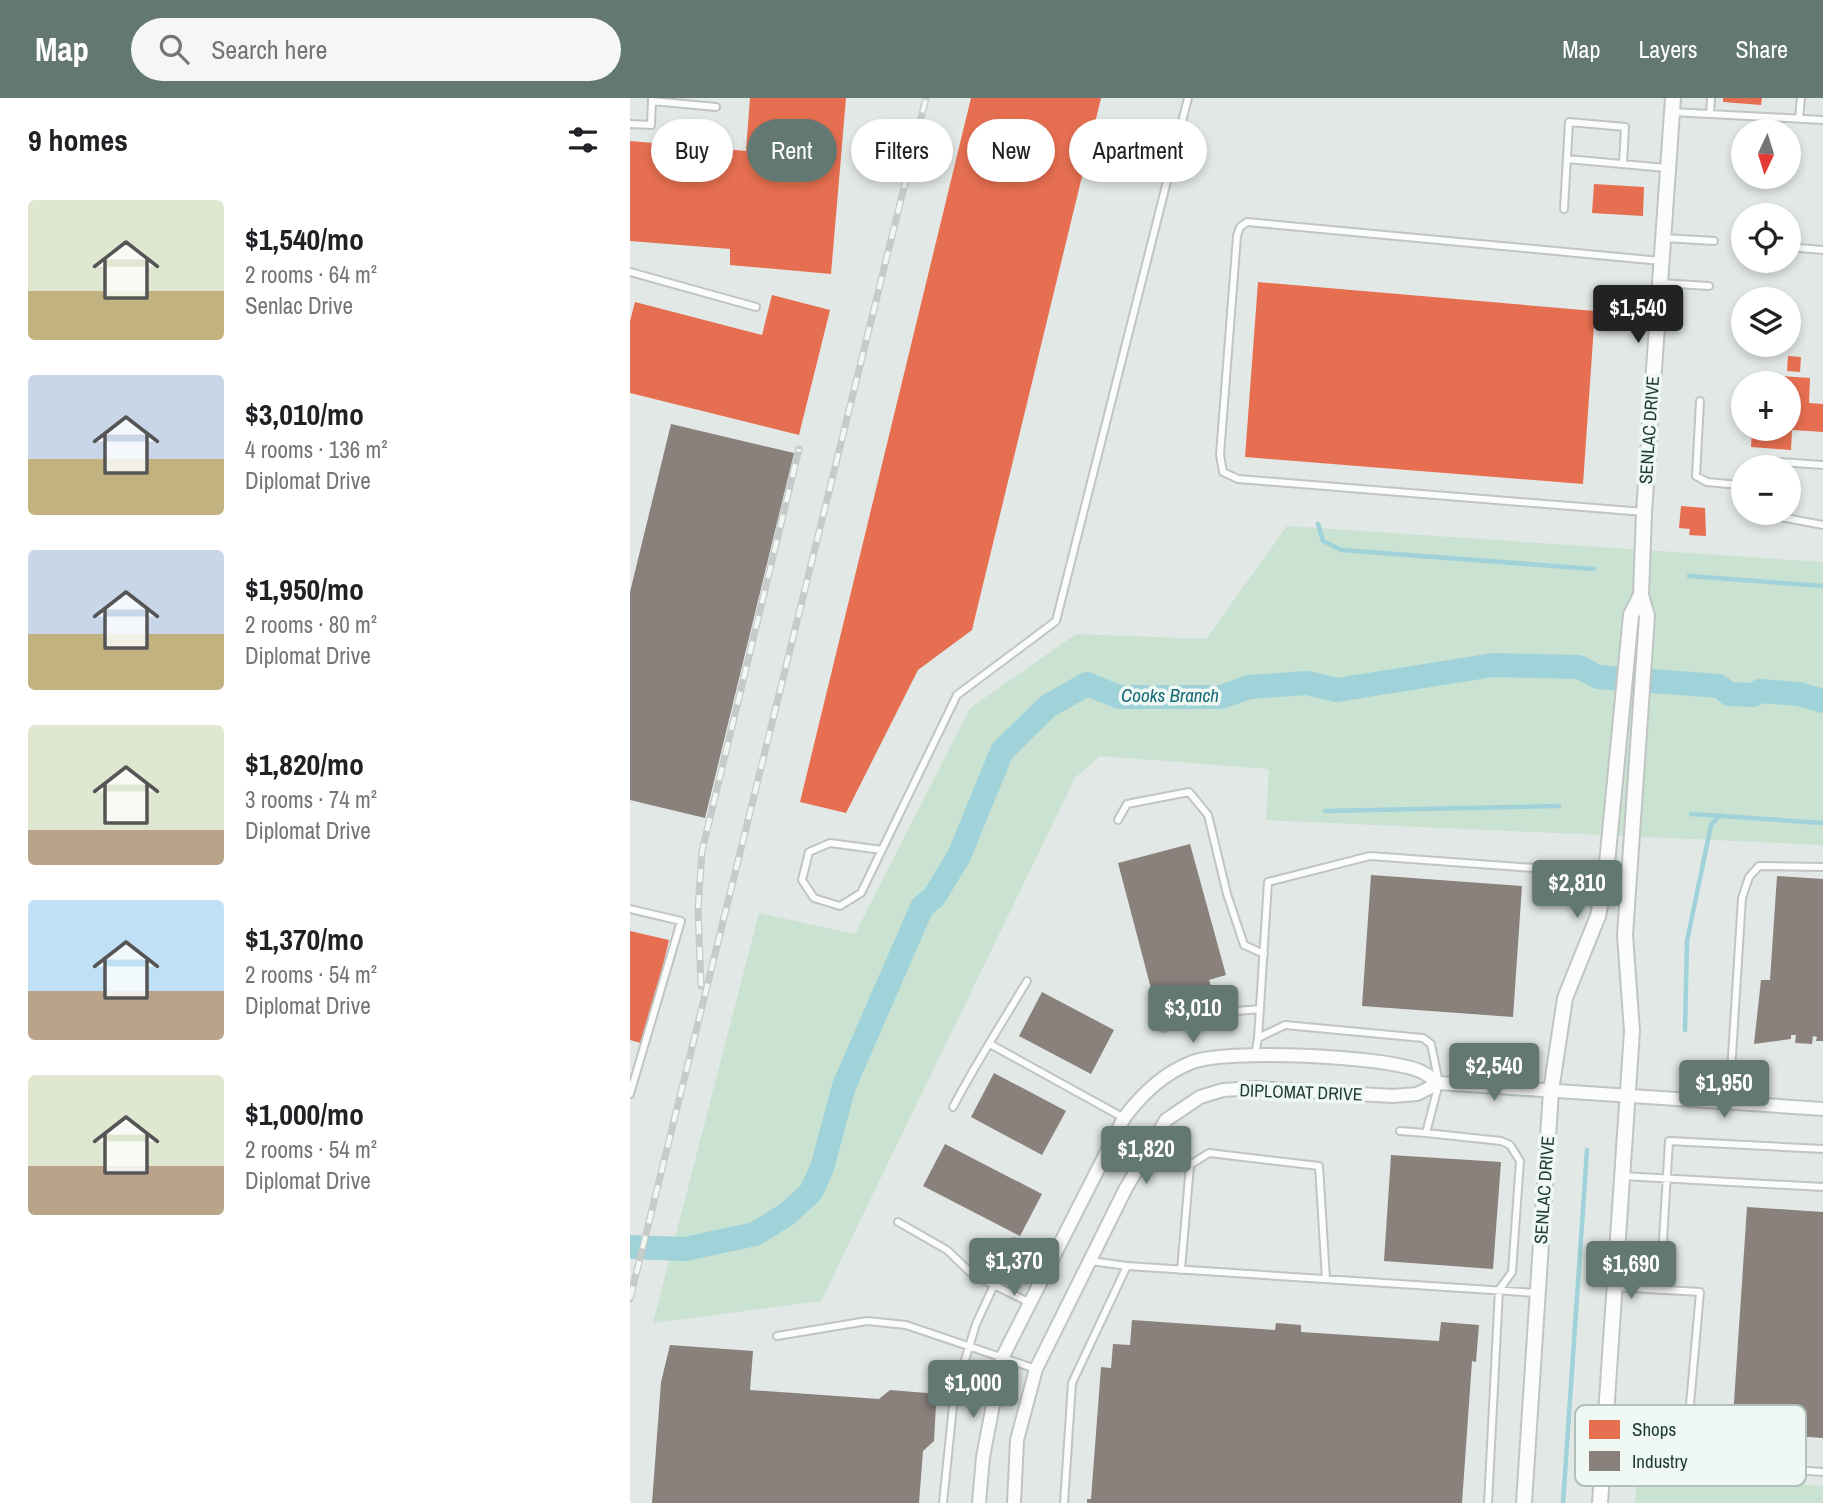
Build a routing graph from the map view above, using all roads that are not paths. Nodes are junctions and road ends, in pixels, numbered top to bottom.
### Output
1 (1188, 98) edge
2 (1711, 98) edge
3 (1801, 98) edge
4 (652, 99) edge
5 (1673, 105) edge
6 (716, 107) dead end
7 (1710, 114) junction
8 (1799, 118) junction
9 (1823, 120) edge
10 (630, 124) edge
11 (1567, 159) junction
12 (1623, 164) junction
13 (1668, 168) junction
14 (1564, 209) dead end
15 (1663, 237) junction
16 (1714, 241) dead end
17 (1801, 248) edge
18 (1823, 250) edge
19 (1661, 261) junction
20 (630, 272) edge
21 (1660, 283) junction
22 (1709, 286) dead end
23 (756, 307) dead end
24 (1700, 401) dead end
25 (1801, 464) edge
26 (1823, 465) edge
27 (1731, 485) edge
28 (1644, 512) junction
29 (1801, 521) edge
30 (1823, 525) edge
31 (1641, 595) junction
32 (1118, 820) dead end
33 (883, 850) junction
34 (1823, 867) edge
35 (1534, 868) dead end
36 (630, 909) edge
37 (1264, 954) junction
38 (1027, 981) dead end
39 (1260, 1009) junction
40 (1163, 1027) dead end
41 (1258, 1038) junction
42 (990, 1044) junction
43 (1255, 1055) junction
44 (1439, 1083) junction
45 (1551, 1091) junction
46 (630, 1094) edge
47 (1627, 1096) junction
48 (1729, 1104) junction
49 (953, 1107) dead end
50 (1823, 1109) edge
51 (1124, 1118) junction
52 (1400, 1131) dead end
53 (1426, 1133) junction
54 (1823, 1149) edge
55 (1622, 1176) junction
56 (1666, 1177) junction
57 (1823, 1187) edge
58 (898, 1222) dead end
59 (1014, 1242) dead end
60 (1090, 1261) junction
61 (1127, 1266) junction
62 (1181, 1270) junction
63 (1326, 1279) junction
64 (993, 1284) junction
65 (1615, 1287) junction
66 (1499, 1290) junction
67 (1660, 1290) junction
68 (1538, 1293) junction
69 (1030, 1303) junction
70 (777, 1336) dead end
71 (970, 1347) junction
72 (1002, 1358) junction
73 (1036, 1369) junction
74 (1606, 1405) edge
75 (1690, 1405) edge
76 (943, 1503) edge
77 (979, 1503) edge
78 (1014, 1503) edge
79 (1064, 1503) edge
80 (1488, 1503) edge
81 (1524, 1503) edge

1 - 33 lane
2 - 7 lane
3 - 8 lane
4 - 6 lane
4 - 10 lane
5 - 7 lane
5 - 13 street, SENLAC DRIVE
7 - 8 lane
8 - 9 lane
11 - 12 lane
11 - 12 lane
11 - 14 lane
12 - 13 lane
13 - 15 street, SENLAC DRIVE
15 - 16 lane
15 - 19 street, SENLAC DRIVE
17 - 18 lane
19 - 21 street, SENLAC DRIVE
19 - 28 lane
20 - 23 lane
21 - 22 lane
21 - 28 street, SENLAC DRIVE
24 - 27 lane
25 - 26 lane
28 - 31 street, SENLAC DRIVE
29 - 30 lane
31 - 45 street, SENLAC DRIVE
31 - 47 street, SENLAC DRIVE
32 - 37 lane
33 - 33 lane
34 - 48 lane
35 - 37 lane
36 - 46 lane
37 - 39 lane
38 - 42 lane
39 - 40 lane
39 - 41 lane
41 - 43 lane
41 - 44 lane
42 - 49 lane
42 - 51 lane
43 - 44 street, DIPLOMAT DRIVE
43 - 51 street, DIPLOMAT DRIVE
44 - 45 street, DIPLOMAT DRIVE
44 - 53 lane
44 - 60 street, DIPLOMAT DRIVE
45 - 47 street, DIPLOMAT DRIVE
45 - 68 street, SENLAC DRIVE
47 - 48 street, DIPLOMAT DRIVE
47 - 55 street, SENLAC DRIVE
48 - 50 street, DIPLOMAT DRIVE
51 - 69 street, DIPLOMAT DRIVE
52 - 53 lane
53 - 66 lane
54 - 56 lane
55 - 56 lane
55 - 65 street, SENLAC DRIVE
56 - 57 lane
56 - 67 lane
58 - 64 lane
59 - 64 lane
60 - 61 lane
60 - 73 street, DIPLOMAT DRIVE
61 - 62 lane
61 - 79 lane
62 - 63 lane
62 - 63 lane
63 - 66 lane
64 - 69 lane
64 - 71 lane
65 - 67 lane
65 - 74 street, SENLAC DRIVE
66 - 68 lane
66 - 80 lane
67 - 75 lane
68 - 81 street, SENLAC DRIVE
69 - 72 street, DIPLOMAT DRIVE
70 - 71 lane
71 - 72 lane
71 - 76 lane
72 - 73 lane
72 - 77 street, DIPLOMAT DRIVE
73 - 78 street, DIPLOMAT DRIVE

